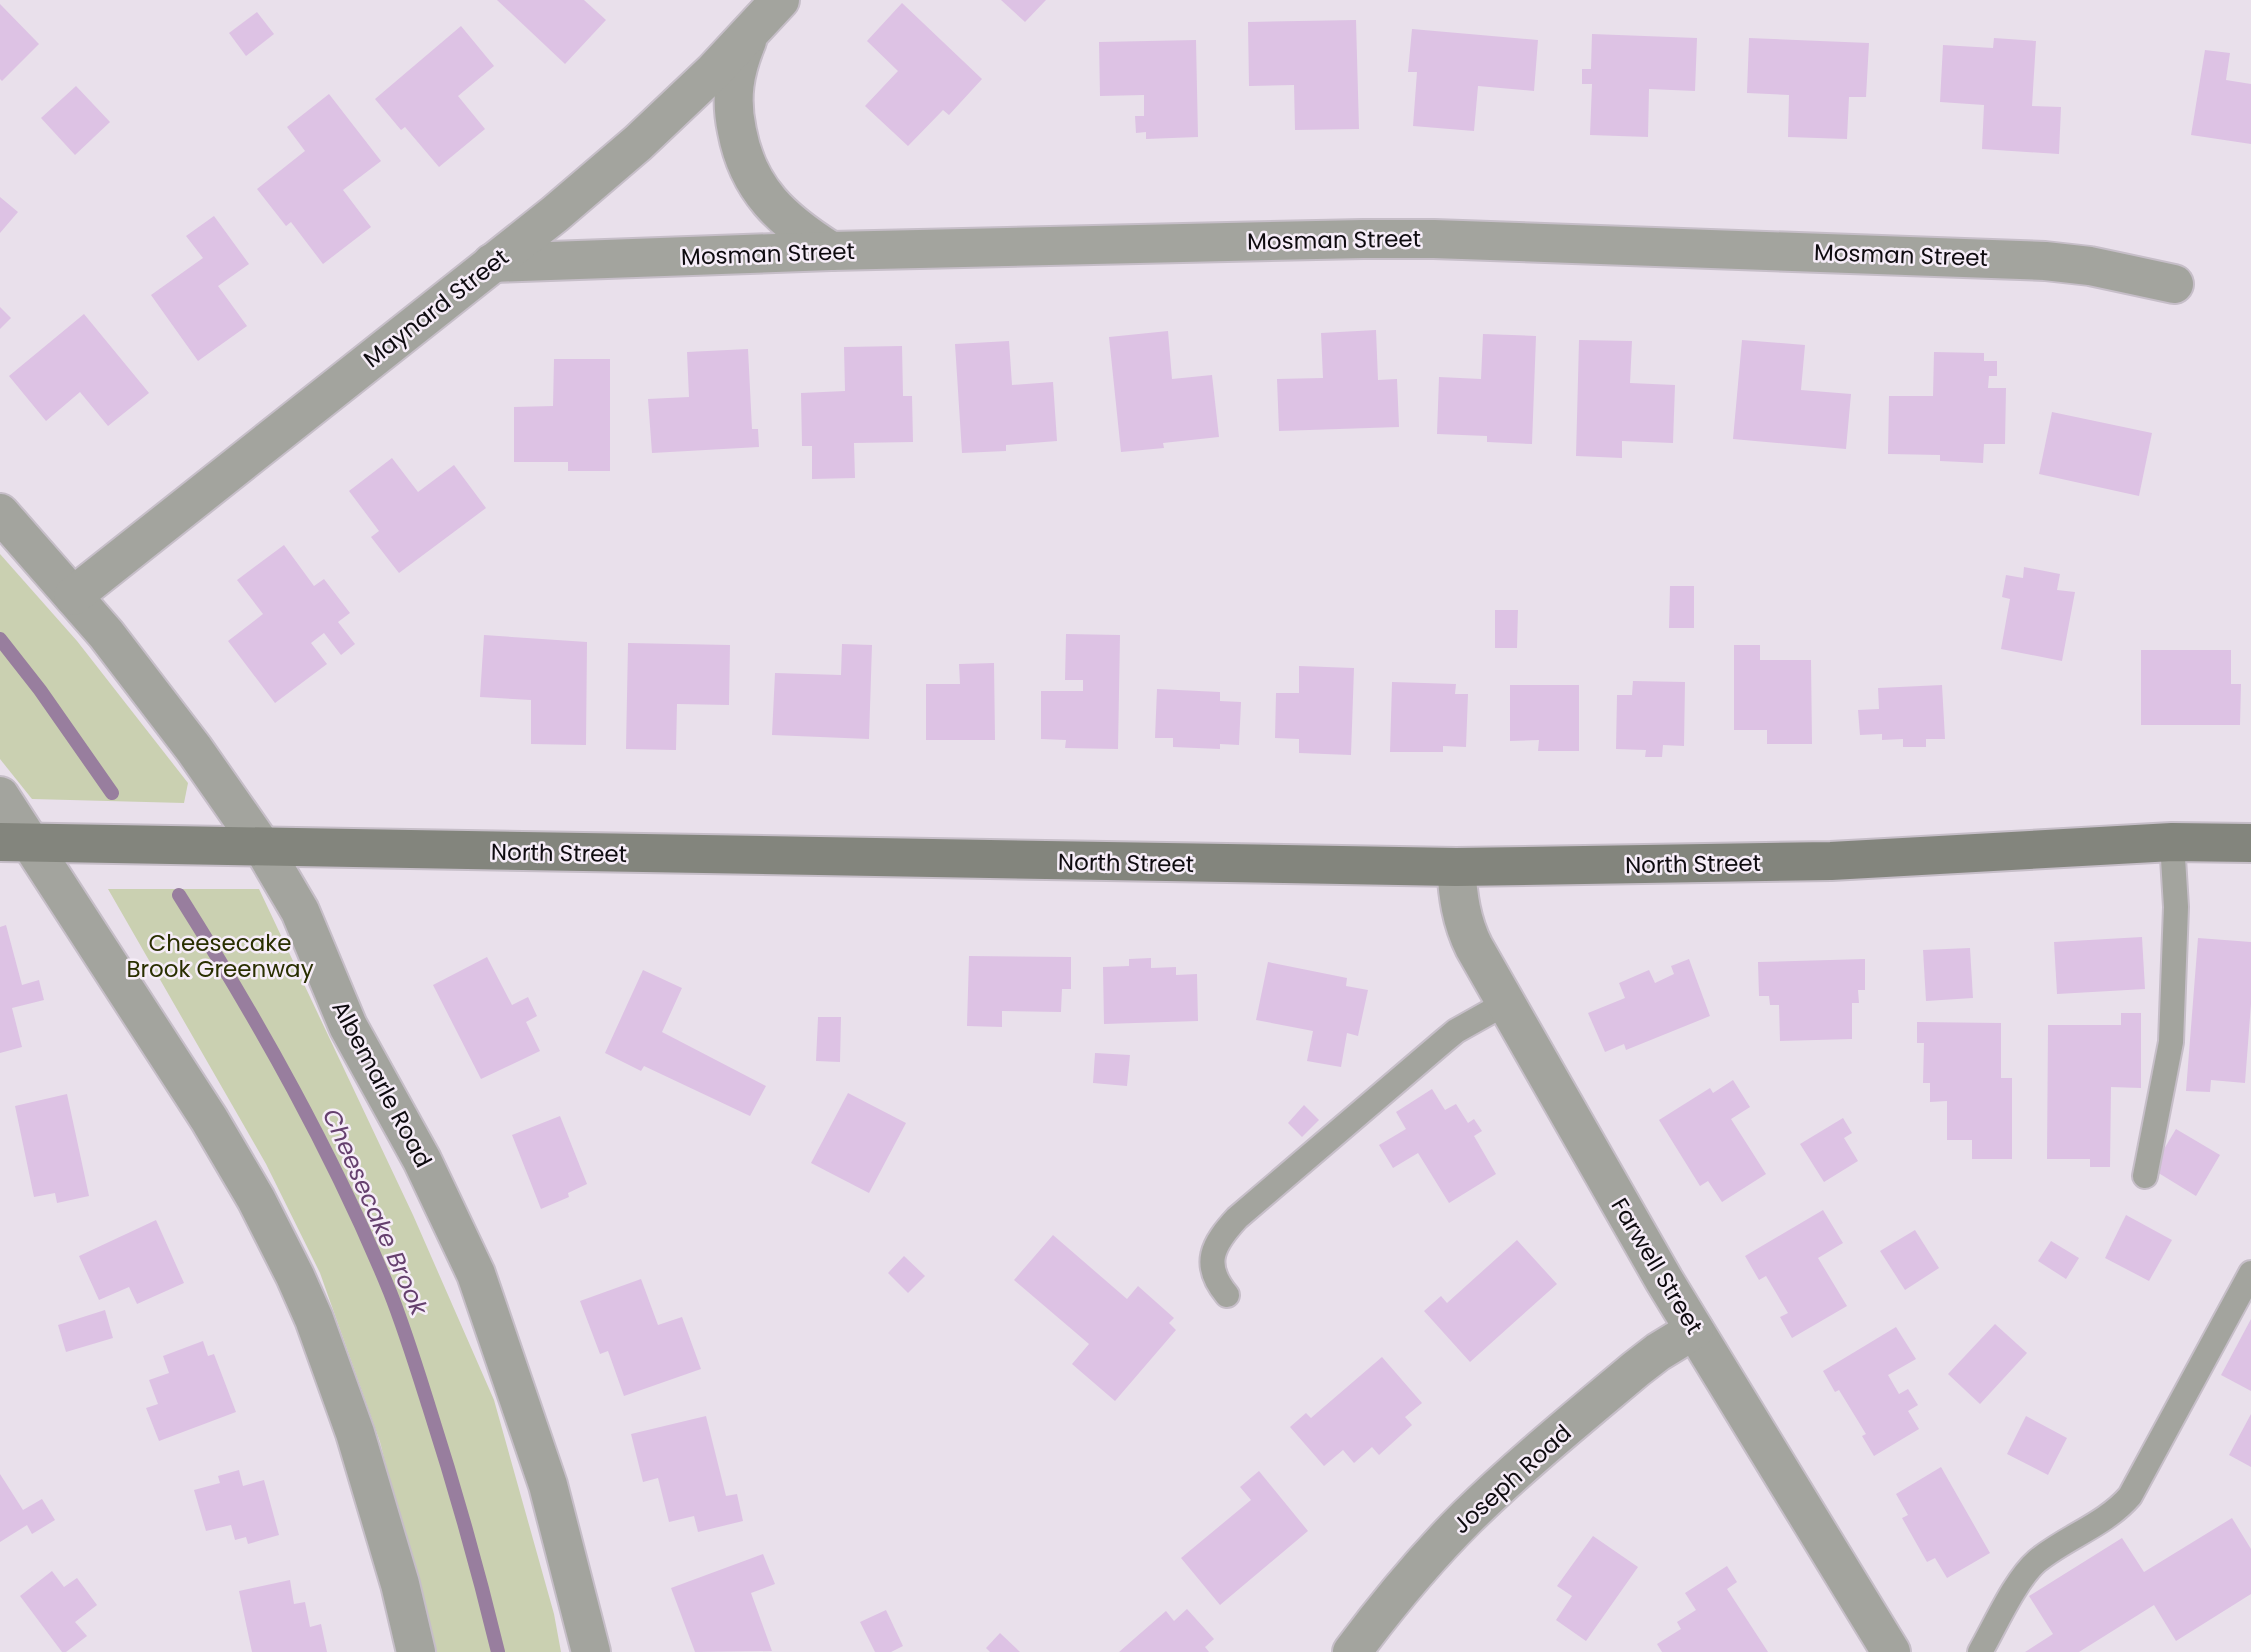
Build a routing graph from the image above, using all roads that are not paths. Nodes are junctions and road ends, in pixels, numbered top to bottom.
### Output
1 (780, 0) edge
2 (753, 30) junction
3 (831, 251) junction
4 (492, 263) junction
5 (2174, 284) dead end
6 (0, 513) edge
7 (73, 596) junction
8 (0, 796) edge
9 (16, 842) edge
10 (2172, 842) junction
11 (2251, 843) edge
12 (263, 848) junction
13 (1456, 867) junction
14 (1506, 1003) junction
15 (2145, 1176) dead end
16 (2251, 1273) edge
17 (1227, 1295) dead end
18 (1695, 1330) junction
19 (416, 1652) edge
20 (591, 1652) edge
21 (1352, 1652) edge
22 (1891, 1652) edge
23 (1980, 1652) edge

1 - 2 street, Maynard Street
2 - 3 street
2 - 4 street, Maynard Street
3 - 4 street, Mosman Street
3 - 5 street, Mosman Street
4 - 7 street, Maynard Street
6 - 7 street, Albemarle Road
7 - 12 street, Albemarle Road
8 - 9 street
9 - 12 main road, North Street
9 - 19 street
10 - 11 main road, North Street
10 - 13 main road, North Street
10 - 15 lane
12 - 13 main road, North Street
12 - 20 street, Albemarle Road
13 - 14 street, Farwell Street
14 - 17 lane
14 - 18 street, Farwell Street
16 - 23 lane
18 - 21 street, Joseph Road
18 - 22 street, Farwell Street

